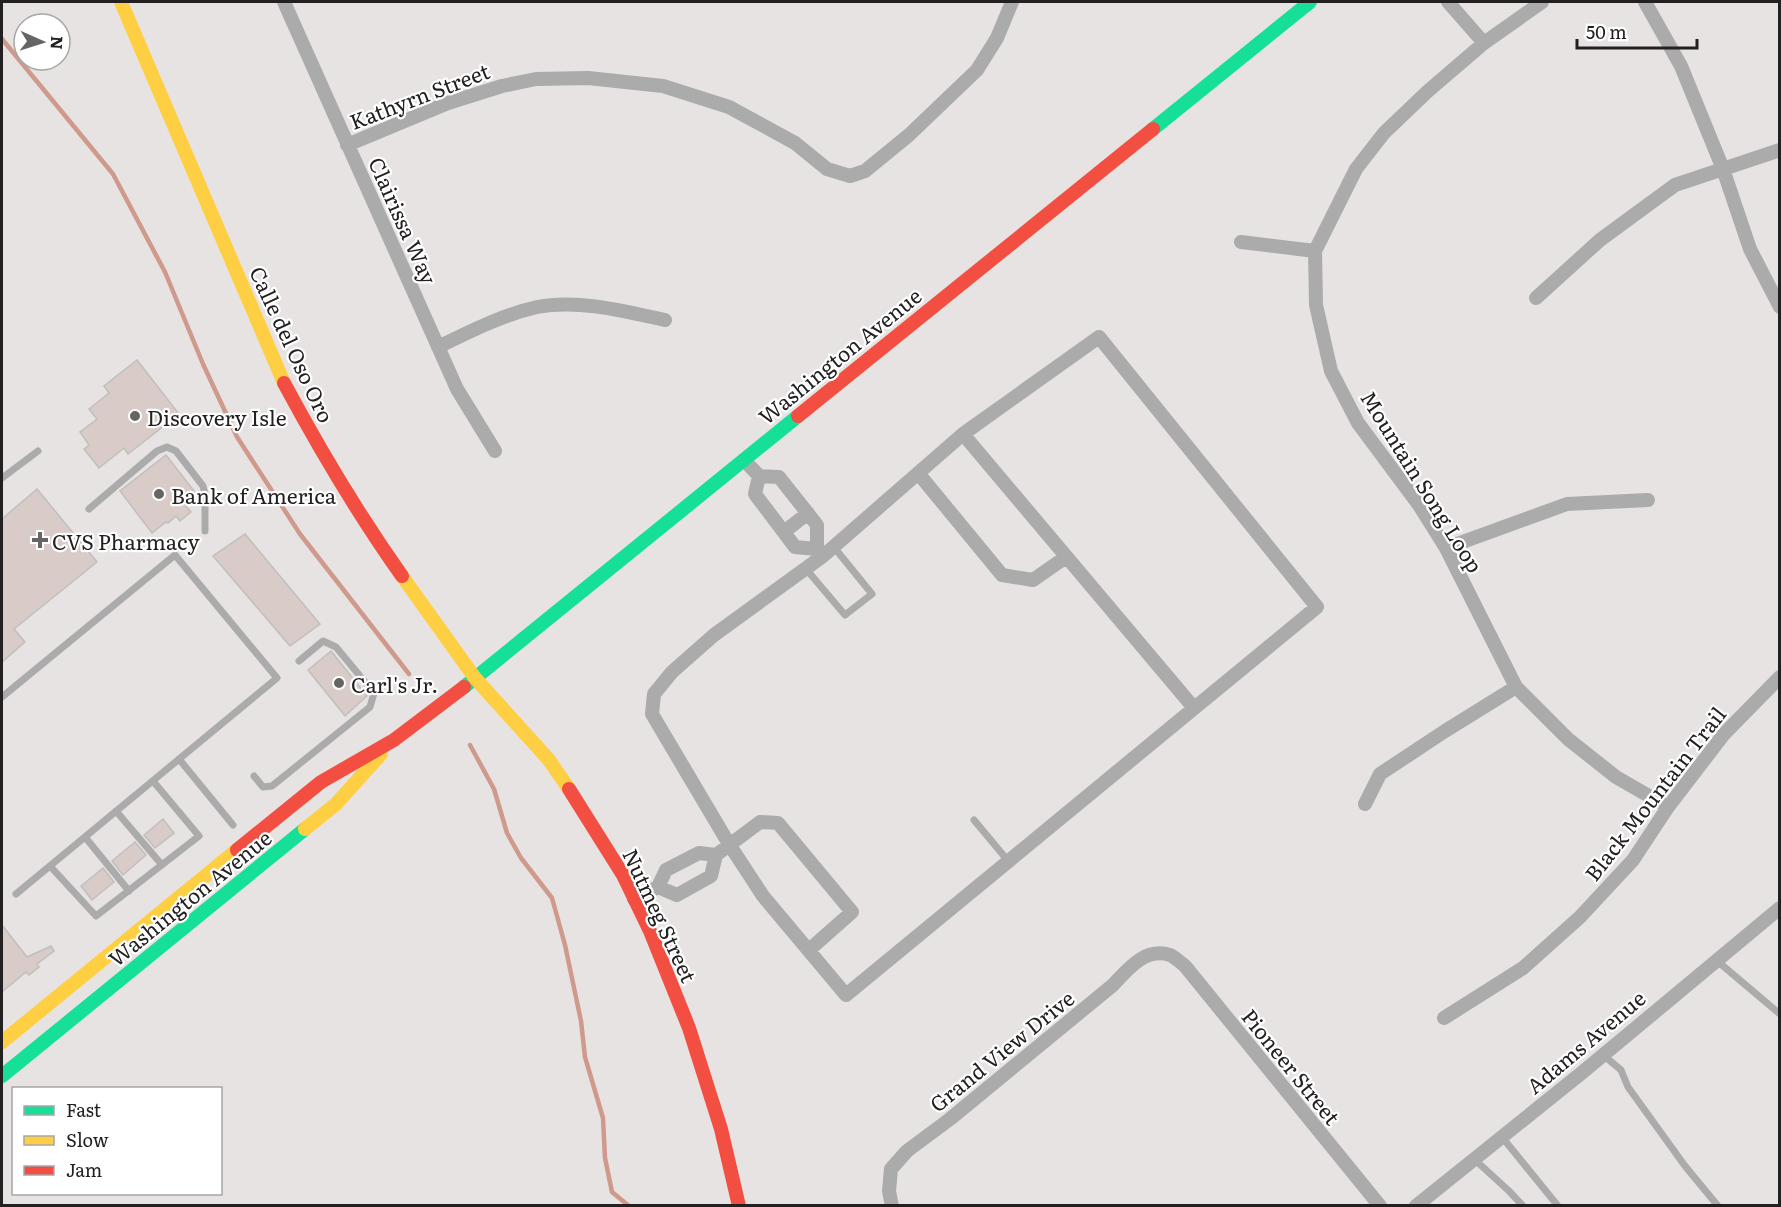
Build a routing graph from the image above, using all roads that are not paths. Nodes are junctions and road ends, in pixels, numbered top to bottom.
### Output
1 (121, 2) edge
2 (284, 2) edge
3 (1012, 2) edge
4 (1310, 2) edge
5 (1448, 2) edge
6 (1645, 2) edge
7 (1539, 4) edge
8 (1484, 43) junction
9 (347, 145) junction
10 (1779, 150) edge
11 (1723, 170) junction
12 (1241, 242) dead end
13 (1315, 251) junction
14 (1536, 298) dead end
15 (1779, 307) edge
16 (664, 321) dead end
17 (438, 347) junction
18 (963, 434) junction
19 (38, 451) dead end
20 (495, 452) dead end
21 (744, 460) junction
22 (918, 473) junction
23 (759, 476) junction
24 (2, 478) edge
25 (1648, 500) dead end
26 (89, 509) dead end
27 (808, 513) junction
28 (205, 531) dead end
29 (784, 532) junction
30 (1446, 548) junction
31 (824, 550) junction
32 (1066, 556) junction
33 (806, 569) junction
34 (299, 661) dead end
35 (1779, 677) edge
36 (476, 678) junction
37 (1516, 687) junction
38 (2, 697) edge
39 (1194, 708) junction
40 (394, 740) junction
41 (179, 759) junction
42 (254, 776) dead end
43 (153, 781) junction
44 (1365, 804) dead end
45 (1668, 807) junction
46 (116, 811) junction
47 (974, 820) dead end
48 (233, 825) dead end
49 (85, 837) junction
50 (247, 843) junction
51 (729, 844) junction
52 (716, 855) junction
53 (683, 861) junction
54 (1009, 861) junction
55 (162, 865) junction
56 (50, 866) junction
57 (694, 885) junction
58 (658, 887) junction
59 (129, 891) junction
60 (16, 894) dead end
61 (634, 899) junction
62 (1779, 908) edge
63 (146, 925) junction
64 (174, 935) junction
65 (809, 950) junction
66 (1171, 955) joint
67 (1716, 960) junction
68 (79, 1014) junction
69 (1779, 1014) edge
70 (1444, 1018) dead end
71 (2, 1042) edge
72 (1604, 1054) junction
73 (2, 1075) edge
74 (1502, 1137) junction
75 (1474, 1159) junction
76 (739, 1206) edge
77 (892, 1206) edge
78 (1380, 1206) edge
79 (1416, 1206) edge
80 (1522, 1206) edge
81 (1558, 1206) edge
82 (1718, 1206) edge

1 - 36 main road, Calle del Oso Oro
2 - 9 street, Clairissa Way
3 - 9 street, Kathyrn Street
4 - 21 main road, Washington Avenue
5 - 8 street
6 - 11 street
7 - 8 street, Mountain Song Loop
8 - 13 street, Mountain Song Loop
9 - 17 street, Clairissa Way
10 - 11 street
11 - 14 street
11 - 15 street
12 - 13 street
13 - 30 street, Mountain Song Loop
16 - 17 street
17 - 20 street, Clairissa Way
18 - 22 street
18 - 32 street
18 - 39 street
19 - 24 lane
21 - 23 street
21 - 36 main road, Washington Avenue
22 - 31 street
22 - 32 street
23 - 27 street
23 - 29 street
25 - 30 street
26 - 28 lane
27 - 29 street
27 - 31 street
29 - 31 street
30 - 37 street, Mountain Song Loop
31 - 33 street
31 - 33 lane
32 - 39 street
33 - 51 street
34 - 42 lane
35 - 45 street, Black Mountain Trail
36 - 40 main road, Washington Avenue
36 - 61 main road, Nutmeg Street
37 - 44 street
37 - 45 street, Mountain Song Loop
38 - 41 lane
39 - 54 street
40 - 50 main road, Washington Avenue
40 - 64 main road, Washington Avenue
41 - 43 lane
41 - 48 lane
43 - 46 lane
43 - 55 lane
45 - 70 street, Black Mountain Trail
46 - 49 lane
46 - 55 lane
47 - 54 lane
49 - 56 lane
49 - 59 lane
50 - 63 main road, Washington Avenue
50 - 64 main road
51 - 52 street
51 - 65 street
51 - 65 street
52 - 53 street
52 - 57 street
53 - 57 street
53 - 58 street
54 - 65 street
55 - 59 lane
56 - 59 lane
56 - 60 lane
57 - 58 street
58 - 61 street
61 - 76 main road, Nutmeg Street
62 - 67 street, Adams Avenue
63 - 68 main road
63 - 71 main road, Washington Avenue
64 - 68 main road, Washington Avenue
66 - 77 street, Grand View Drive
66 - 78 street, Pioneer Street
67 - 69 lane
67 - 72 street, Adams Avenue
68 - 73 main road, Washington Avenue
72 - 74 street, Adams Avenue
72 - 82 lane
74 - 75 street, Adams Avenue
74 - 81 lane
75 - 79 street, Adams Avenue
75 - 80 lane

